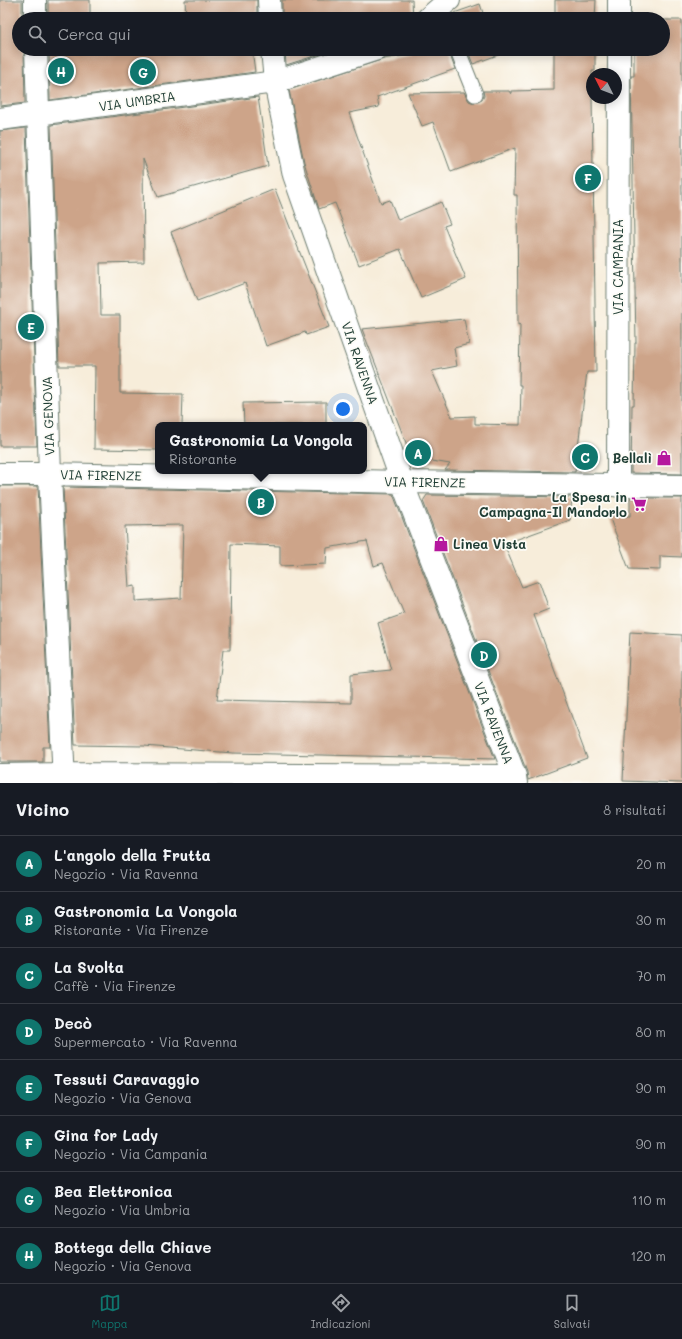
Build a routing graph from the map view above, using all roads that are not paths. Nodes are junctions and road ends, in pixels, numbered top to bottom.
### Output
1 (35, 0) edge
2 (269, 0) edge
3 (619, 0) edge
4 (35, 12) edge
5 (270, 12) edge
6 (619, 12) edge
7 (36, 56) edge
8 (272, 56) edge
9 (356, 56) edge
10 (460, 56) edge
11 (619, 56) edge
12 (274, 82) junction
13 (475, 94) dead end
14 (37, 115) junction
15 (0, 119) edge
16 (0, 474) edge
17 (50, 474) junction
18 (402, 482) junction
19 (618, 486) junction
20 (682, 486) edge
21 (0, 775) edge
22 (64, 778) edge
23 (515, 780) edge

1 - 4 street
2 - 5 street
3 - 6 street
7 - 14 street, VIA GENOVA
8 - 12 street, VIA RAVENNA
9 - 12 street, VIA UMBRIA
10 - 13 lane
11 - 19 street, VIA CAMPANIA
12 - 14 street, VIA UMBRIA
12 - 18 street, VIA RAVENNA
14 - 15 street, VIA UMBRIA
14 - 17 street, VIA GENOVA
16 - 17 street, VIA FIRENZE
17 - 18 street, VIA FIRENZE
17 - 22 street, VIA GENOVA
18 - 19 street, VIA FIRENZE
18 - 23 street, VIA RAVENNA
19 - 20 street, VIA FIRENZE
21 - 22 street
22 - 23 street

